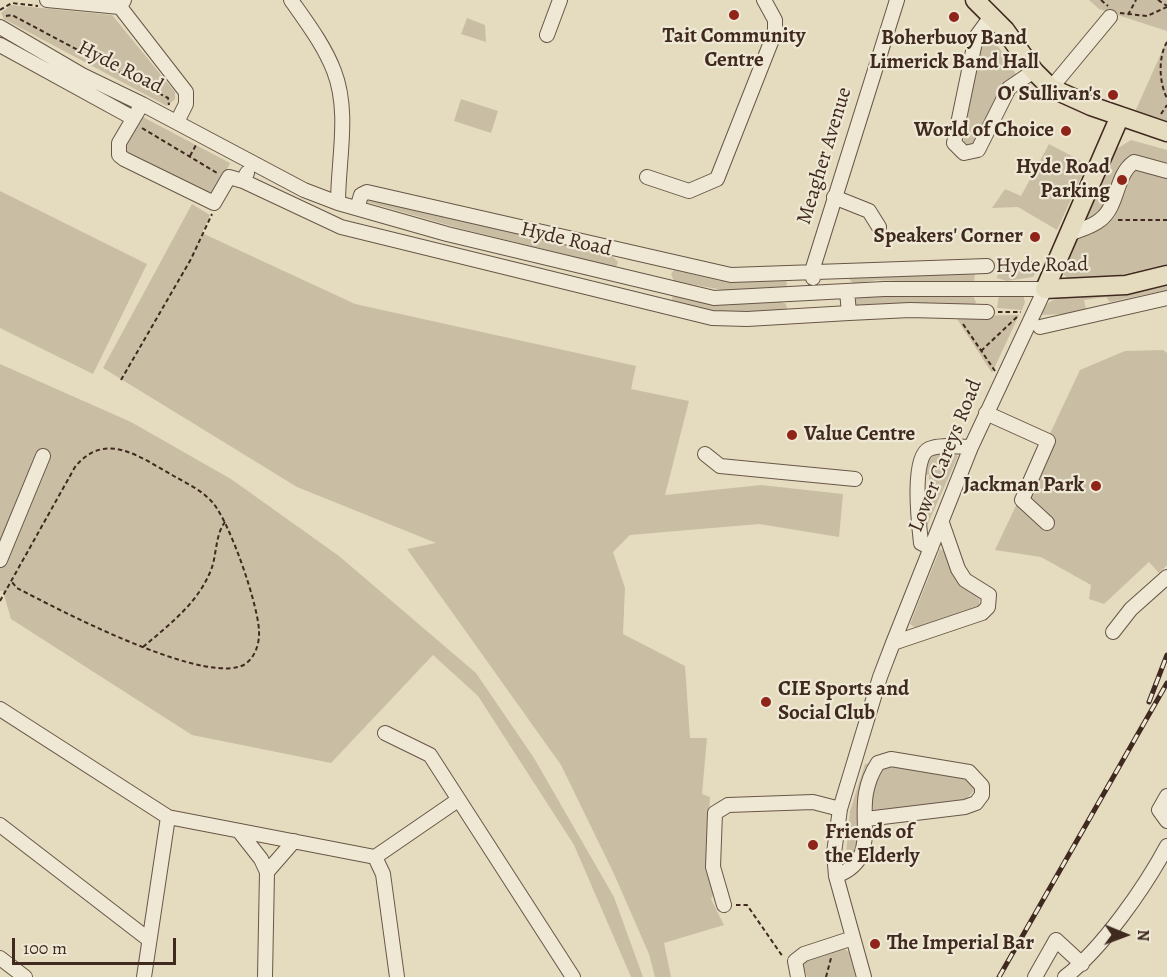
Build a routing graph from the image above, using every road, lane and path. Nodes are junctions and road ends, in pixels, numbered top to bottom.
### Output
1 (291, 0) edge
2 (560, 0) edge
3 (764, 0) edge
4 (897, 0) edge
5 (975, 0) edge
6 (1101, 0) edge
7 (1136, 0) edge
8 (1158, 0) edge
9 (46, 3) edge
10 (122, 4) edge
11 (1167, 6) edge
12 (0, 10) edge
13 (992, 15) junction
14 (1128, 15) junction
15 (0, 17) edge
16 (1110, 17) dead end
17 (2, 23) edge
18 (547, 35) dead end
19 (1167, 42) edge
20 (0, 45) edge
21 (1161, 67) junction
22 (1167, 67) edge
23 (1034, 71) junction
24 (1051, 88) junction
25 (1167, 98) edge
26 (159, 102) dead end
27 (176, 102) dead end
28 (142, 104) junction
29 (169, 108) junction
30 (1120, 116) junction
31 (132, 120) junction
32 (177, 122) junction
33 (1167, 132) edge
34 (197, 142) dead end
35 (190, 156) junction
36 (252, 164) junction
37 (1167, 171) edge
38 (647, 177) dead end
39 (226, 180) junction
40 (243, 181) junction
41 (834, 197) junction
42 (359, 202) dead end
43 (214, 203) junction
44 (338, 203) junction
45 (1167, 220) edge
46 (1112, 222) dead end
47 (879, 227) dead end
48 (1069, 234) junction
49 (654, 258) junction
50 (987, 266) joint
51 (1053, 267) junction
52 (812, 271) junction
53 (1167, 275) edge
54 (648, 282) junction
55 (1045, 289) junction
56 (847, 291) junction
57 (814, 292) junction
58 (796, 294) junction
59 (1167, 298) edge
60 (644, 302) junction
61 (955, 311) junction
62 (987, 312) dead end
63 (849, 313) junction
64 (1021, 313) dead end
65 (797, 316) junction
66 (1040, 327) dead end
67 (981, 351) junction
68 (121, 380) dead end
69 (1000, 380) junction
70 (986, 413) junction
71 (971, 447) junction
72 (705, 454) dead end
73 (43, 456) dead end
74 (855, 478) dead end
75 (225, 522) junction
76 (942, 523) junction
77 (1047, 523) dead end
78 (931, 548) junction
79 (0, 560) edge
80 (1167, 577) edge
81 (11, 581) junction
82 (0, 601) edge
83 (1113, 632) dead end
84 (893, 643) junction
85 (143, 647) junction
86 (0, 709) edge
87 (386, 733) dead end
88 (1167, 796) edge
89 (458, 800) junction
90 (840, 809) junction
91 (168, 817) junction
92 (866, 819) junction
93 (1167, 821) edge
94 (0, 825) edge
95 (239, 831) junction
96 (294, 841) junction
97 (1167, 846) edge
98 (375, 857) junction
99 (1163, 862) edge
100 (267, 872) junction
101 (836, 876) junction
102 (724, 905) joint
103 (853, 938) junction
104 (148, 939) junction
105 (835, 944) junction
106 (0, 958) edge
107 (795, 961) junction
108 (1082, 964) junction
109 (25, 977) edge
110 (144, 977) edge
111 (265, 977) edge
112 (398, 977) edge
113 (573, 977) edge
114 (798, 977) edge
115 (826, 977) edge
116 (864, 977) edge
117 (1035, 977) edge
118 (1065, 977) edge

1 - 44 street
2 - 18 street
3 - 38 street
4 - 41 street, Meagher Avenue
5 - 13 main road
6 - 14 path
7 - 14 path
8 - 11 path
9 - 10 street
9 - 12 path
10 - 32 street
11 - 14 path
13 - 23 main road
13 - 23 street
15 - 17 path
15 - 29 path
16 - 24 street
17 - 28 street, Hyde Road
19 - 21 path
20 - 31 street
21 - 22 path
21 - 25 path
23 - 24 main road
24 - 30 main road
26 - 29 path
27 - 29 path
28 - 31 street
28 - 32 street, Hyde Road
30 - 33 main road
30 - 48 main road
31 - 35 path
31 - 43 street
32 - 36 street, Hyde Road
34 - 35 path
35 - 39 path
36 - 40 street
36 - 44 street, Hyde Road
37 - 48 street
39 - 40 street
39 - 43 street
40 - 60 street
41 - 47 street
41 - 52 street, Meagher Avenue
42 - 49 street
43 - 68 path
44 - 54 street, Hyde Road
45 - 46 path
48 - 51 main road
49 - 52 street
49 - 54 street
50 - 51 path
50 - 52 street
51 - 55 main road
52 - 57 street, Meagher Avenue
53 - 55 main road, Hyde Road
54 - 58 street, Hyde Road
54 - 60 street
55 - 56 street, Hyde Road
55 - 69 street, Lower Careys Road
56 - 57 street, Hyde Road
56 - 63 street
57 - 58 street, Hyde Road
58 - 65 street
59 - 66 street
60 - 65 street
61 - 62 street
61 - 63 street
61 - 67 path
63 - 65 street
64 - 67 path
67 - 69 path
69 - 70 street, Lower Careys Road
70 - 71 street, Lower Careys Road
70 - 77 street
71 - 76 street, Lower Careys Road
71 - 78 street
72 - 74 street
73 - 79 street
75 - 81 path
75 - 85 path
75 - 85 path
76 - 78 street, Lower Careys Road
76 - 84 street
78 - 84 street, Lower Careys Road
80 - 83 street
81 - 82 path
81 - 85 path
84 - 90 street, Lower Careys Road
86 - 91 street
87 - 89 street
88 - 93 street
89 - 98 street
89 - 113 street
90 - 101 street, Lower Careys Road
90 - 102 street
91 - 95 street
91 - 104 street
92 - 92 street
92 - 101 street
94 - 104 street
95 - 96 street
95 - 100 street
96 - 98 street
96 - 100 street
97 - 99 street
98 - 112 street
99 - 108 street
100 - 111 street
101 - 103 street, Lower Careys Road
102 - 107 path
103 - 105 street
103 - 116 street, Lower Careys Road
104 - 110 street
105 - 107 street
105 - 115 path
106 - 109 street
107 - 114 street
108 - 117 street
108 - 118 street

